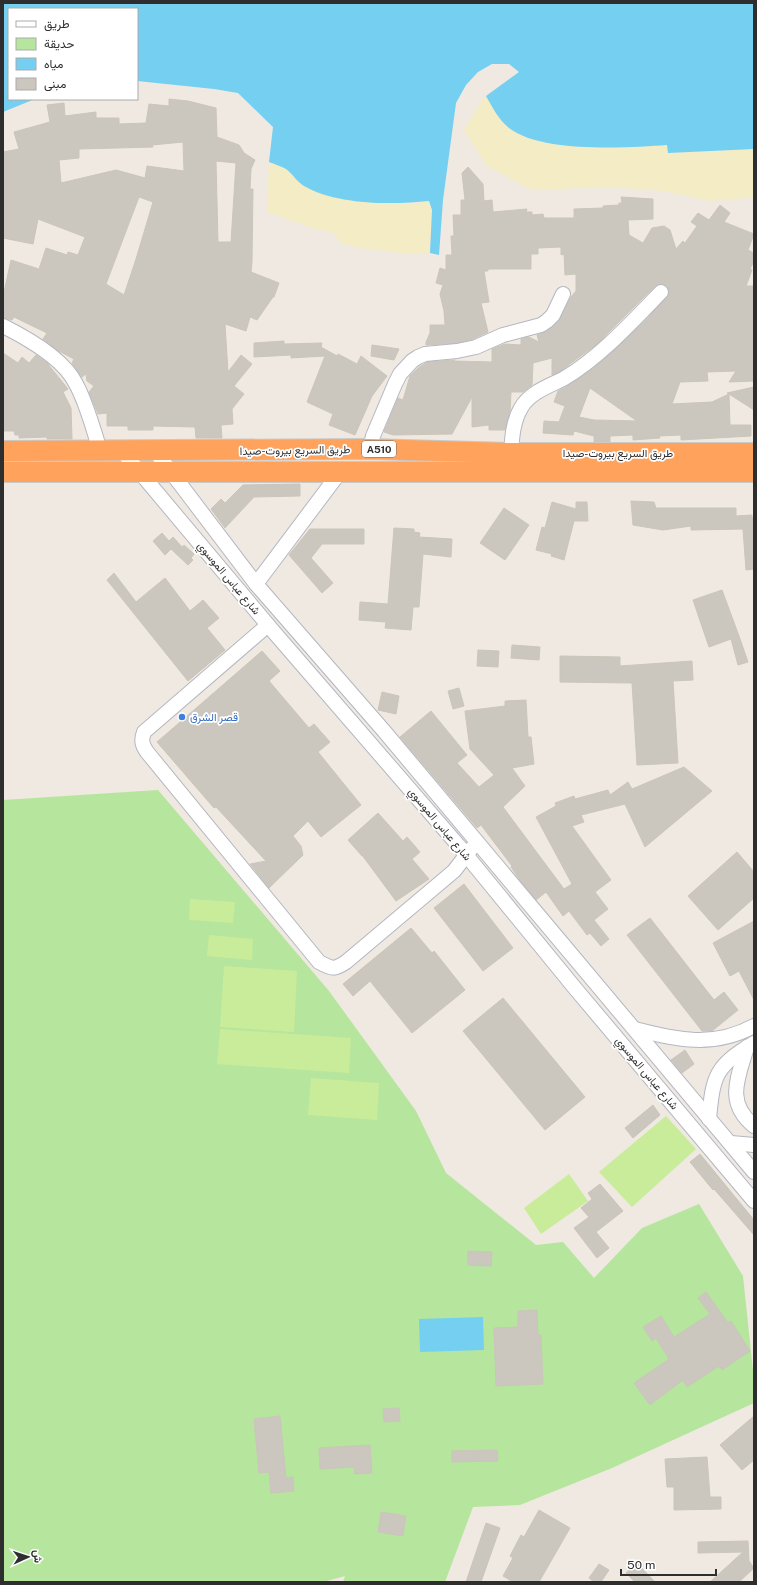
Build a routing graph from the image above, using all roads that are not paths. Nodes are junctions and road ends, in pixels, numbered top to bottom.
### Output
1 (661, 292) dead end
2 (563, 294) dead end
3 (3, 326) edge
4 (370, 449) junction
5 (100, 450) junction
6 (3, 451) edge
7 (122, 451) junction
8 (155, 451) junction
9 (511, 453) junction
10 (754, 454) edge
11 (138, 471) junction
12 (3, 472) edge
13 (171, 472) junction
14 (340, 472) junction
15 (754, 472) edge
16 (256, 584) junction
17 (268, 625) junction
18 (476, 840) junction
19 (467, 856) junction
20 (754, 1026) edge
21 (635, 1029) junction
22 (750, 1045) edge
23 (709, 1119) junction
24 (754, 1126) edge
25 (731, 1144) junction
26 (754, 1145) edge
27 (754, 1172) edge
28 (754, 1201) edge

1 - 9 street
2 - 4 street
3 - 5 street
4 - 8 highway, طريق السريع بيروت-صيدا / A510
4 - 9 highway, طريق السريع بيروت-صيدا / A510
5 - 6 highway, طريق السريع بيروت-صيدا / A510
5 - 7 highway, طريق السريع بيروت-صيدا / A510
7 - 8 highway, طريق السريع بيروت-صيدا / A510
7 - 11 street, شارع عباس الموسوي
8 - 13 street, شارع عباس الموسوي
9 - 10 highway, طريق السريع بيروت-صيدا / A510
11 - 12 highway, طريق السريع بيروت-صيدا / A510
11 - 13 highway, طريق السريع بيروت-صيدا / A510
11 - 17 street, شارع عباس الموسوي
13 - 14 highway, طريق السريع بيروت-صيدا / A510
13 - 16 street, شارع عباس الموسوي
14 - 15 highway, طريق السريع بيروت-صيدا / A510
14 - 16 street
16 - 18 street, شارع عباس الموسوي
17 - 19 street, شارع عباس الموسوي
17 - 19 street
18 - 19 street
18 - 21 street, شارع عباس الموسوي
19 - 28 street, شارع عباس الموسوي
20 - 21 street
21 - 23 street, شارع عباس الموسوي
22 - 23 street
22 - 24 street
23 - 25 street, شارع عباس الموسوي
25 - 26 street
25 - 27 street, شارع عباس الموسوي

